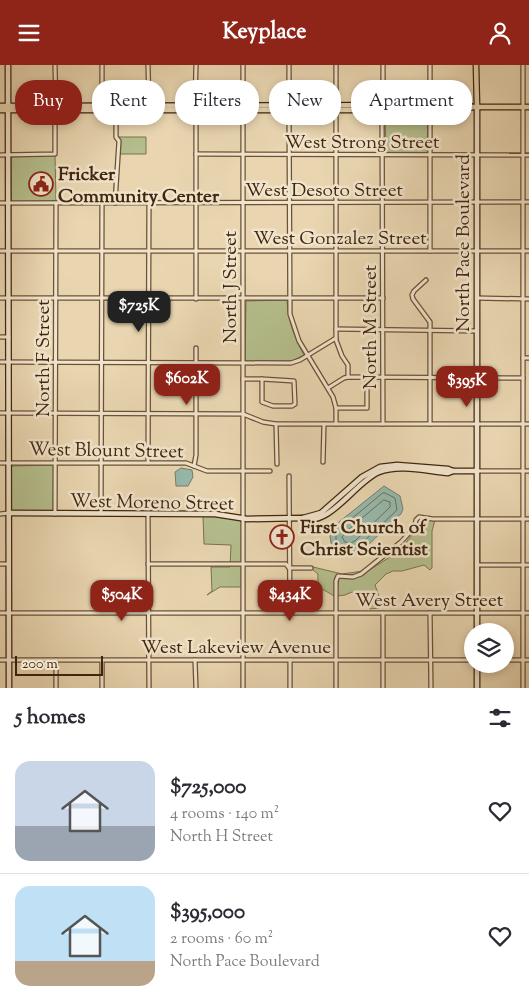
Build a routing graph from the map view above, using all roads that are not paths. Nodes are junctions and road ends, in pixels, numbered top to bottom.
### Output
1 (8, 65) edge
2 (55, 65) edge
3 (102, 65) edge
4 (148, 65) edge
5 (196, 65) edge
6 (243, 65) edge
7 (289, 65) edge
8 (336, 65) edge
9 (383, 65) edge
10 (430, 65) edge
11 (476, 65) edge
12 (524, 65) edge
13 (55, 80) edge
14 (102, 80) edge
15 (148, 80) edge
16 (196, 80) edge
17 (243, 80) edge
18 (289, 80) edge
19 (336, 80) edge
20 (383, 80) edge
21 (430, 80) edge
22 (474, 107) junction
23 (526, 107) edge
24 (0, 108) edge
25 (8, 108) junction
26 (15, 108) edge
27 (56, 125) edge
28 (116, 125) edge
29 (196, 125) edge
30 (242, 125) edge
31 (289, 125) edge
32 (336, 125) edge
33 (383, 125) edge
34 (430, 125) edge
35 (196, 154) junction
36 (0, 155) edge
37 (9, 155) junction
38 (243, 155) junction
39 (289, 155) junction
40 (336, 155) junction
41 (383, 155) junction
42 (430, 155) junction
43 (476, 155) junction
44 (524, 155) junction
45 (529, 155) edge
46 (524, 202) junction
47 (529, 202) edge
48 (0, 203) edge
49 (9, 203) junction
50 (56, 203) junction
51 (102, 203) junction
52 (115, 203) junction
53 (148, 203) junction
54 (196, 203) junction
55 (243, 203) junction
56 (289, 203) junction
57 (336, 203) junction
58 (382, 203) junction
59 (430, 203) junction
60 (476, 203) junction
61 (0, 251) edge
62 (8, 251) junction
63 (56, 251) junction
64 (102, 251) junction
65 (148, 251) junction
66 (196, 251) junction
67 (243, 251) junction
68 (289, 251) junction
69 (336, 251) junction
70 (382, 251) junction
71 (430, 251) junction
72 (477, 251) junction
73 (524, 251) junction
74 (529, 251) edge
75 (426, 280) dead end
76 (336, 298) junction
77 (0, 299) edge
78 (8, 299) junction
79 (56, 299) junction
80 (102, 299) junction
81 (148, 299) junction
82 (196, 299) junction
83 (243, 299) junction
84 (290, 299) junction
85 (383, 299) junction
86 (477, 299) junction
87 (524, 299) junction
88 (529, 299) edge
89 (336, 329) junction
90 (383, 330) junction
91 (430, 330) junction
92 (477, 331) junction
93 (0, 337) edge
94 (9, 337) junction
95 (336, 338) junction
96 (196, 348) dead end
97 (307, 355) junction
98 (524, 358) junction
99 (529, 358) edge
100 (0, 362) edge
101 (9, 362) junction
102 (56, 362) junction
103 (102, 362) junction
104 (148, 362) junction
105 (196, 362) junction
106 (243, 363) junction
107 (348, 377) junction
108 (367, 377) junction
109 (383, 377) junction
110 (430, 377) junction
111 (477, 377) junction
112 (523, 377) junction
113 (243, 379) junction
114 (262, 379) junction
115 (328, 388) junction
116 (336, 408) junction
117 (0, 413) edge
118 (9, 413) junction
119 (56, 413) junction
120 (102, 413) junction
121 (148, 413) junction
122 (196, 413) junction
123 (243, 414) junction
124 (276, 424) junction
125 (324, 424) junction
126 (336, 424) junction
127 (383, 424) junction
128 (430, 424) junction
129 (523, 424) junction
130 (529, 424) edge
131 (477, 425) junction
132 (323, 462) dead end
133 (0, 463) edge
134 (9, 463) junction
135 (56, 463) junction
136 (102, 463) junction
137 (148, 463) junction
138 (278, 464) dead end
139 (194, 466) junction
140 (243, 471) junction
141 (270, 471) dead end
142 (477, 471) junction
143 (523, 471) junction
144 (529, 471) edge
145 (289, 476) dead end
146 (0, 513) edge
147 (9, 513) junction
148 (56, 514) junction
149 (102, 514) junction
150 (148, 514) junction
151 (243, 518) junction
152 (288, 518) junction
153 (477, 519) junction
154 (524, 519) junction
155 (529, 519) edge
156 (0, 564) edge
157 (9, 564) junction
158 (148, 564) junction
159 (243, 565) junction
160 (477, 565) junction
161 (524, 565) junction
162 (529, 565) edge
163 (289, 568) junction
164 (311, 568) dead end
165 (0, 613) edge
166 (9, 613) junction
167 (149, 613) junction
168 (243, 613) junction
169 (290, 613) junction
170 (336, 613) junction
171 (383, 613) junction
172 (430, 613) junction
173 (477, 613) junction
174 (524, 613) junction
175 (529, 613) edge
176 (477, 623) edge
177 (0, 660) edge
178 (9, 660) junction
179 (56, 660) junction
180 (102, 660) junction
181 (149, 660) junction
182 (196, 660) junction
183 (243, 660) junction
184 (290, 660) junction
185 (336, 660) junction
186 (383, 660) junction
187 (431, 660) junction
188 (464, 660) edge
189 (514, 660) edge
190 (524, 660) junction
191 (529, 660) edge
192 (477, 673) edge
193 (9, 688) edge
194 (56, 688) edge
195 (102, 688) edge
196 (149, 688) edge
197 (196, 688) edge
198 (243, 688) edge
199 (290, 688) edge
200 (336, 688) edge
201 (383, 688) edge
202 (431, 688) edge
203 (477, 688) edge
204 (523, 688) edge

1 - 25 street
2 - 13 street
3 - 14 street
4 - 15 street
5 - 16 street
6 - 17 street, North J Street
7 - 18 street
8 - 19 street
9 - 20 street, North M Street
10 - 21 street
11 - 22 main road, North Pace Boulevard
12 - 23 street
22 - 23 main road
22 - 43 street, North Pace Boulevard
23 - 44 street
24 - 25 main road
25 - 26 main road
25 - 37 street
27 - 37 street
28 - 52 street
29 - 35 street
30 - 38 street, North J Street
31 - 39 street
32 - 40 street
33 - 41 street, North M Street
34 - 42 street
35 - 38 street, West Strong Street
35 - 54 street
36 - 37 street
37 - 49 street
38 - 39 street, West Strong Street
38 - 55 street, North J Street
39 - 40 street, West Strong Street
39 - 56 street
40 - 41 street, West Strong Street
40 - 57 street
41 - 42 street, West Strong Street
41 - 58 street, North M Street
42 - 43 street, West Strong Street
42 - 59 street
43 - 44 street, West Strong Street
43 - 60 street, North Pace Boulevard
44 - 45 street, West Strong Street
44 - 46 street
46 - 47 street, West Desoto Street
46 - 60 street, West Desoto Street
46 - 73 street
48 - 49 street, West Desoto Street
49 - 50 street, West Desoto Street
49 - 62 street
50 - 51 street, West Desoto Street
50 - 63 street, North F Street
51 - 52 street, West Desoto Street
51 - 64 street
52 - 53 street, West Desoto Street
53 - 54 street, West Desoto Street
53 - 65 street
54 - 55 street, West Desoto Street
54 - 66 street
55 - 56 street, West Desoto Street
55 - 67 street, North J Street
56 - 57 street, West Desoto Street
56 - 68 street
57 - 58 street, West Desoto Street
57 - 69 street
58 - 59 street, West Desoto Street
58 - 70 street, North M Street
59 - 60 street, West Desoto Street
59 - 71 street
60 - 72 street, North Pace Boulevard
61 - 62 street, West Gonzalez Street
62 - 63 street, West Gonzalez Street
62 - 78 street
63 - 64 street, West Gonzalez Street
63 - 79 street, North F Street
64 - 65 street, West Gonzalez Street
64 - 80 street
65 - 66 street, West Gonzalez Street
65 - 81 street
66 - 67 street, West Gonzalez Street
66 - 82 street
67 - 68 street, West Gonzalez Street
67 - 83 street, North J Street
68 - 69 street, West Gonzalez Street
68 - 84 street
69 - 70 street, West Gonzalez Street
69 - 76 street
70 - 71 street, West Gonzalez Street
70 - 85 street, North M Street
71 - 72 street, West Gonzalez Street
72 - 73 street, West Gonzalez Street
72 - 86 street, North Pace Boulevard
73 - 74 street, West Gonzalez Street
73 - 87 street
75 - 91 street
76 - 84 street
76 - 85 street
76 - 89 street
77 - 78 street
78 - 79 street
78 - 94 street
79 - 80 street
79 - 102 street, North F Street
80 - 81 street
80 - 103 street
81 - 82 street
81 - 104 street
82 - 83 street
83 - 84 street
83 - 106 street, North J Street
84 - 97 street
85 - 90 street, North M Street
86 - 87 street
86 - 92 street, North Pace Boulevard
87 - 88 street
87 - 98 street
89 - 90 street
89 - 95 street
90 - 91 street
90 - 109 street, North M Street
91 - 92 street
91 - 110 street
92 - 111 street, North Pace Boulevard
93 - 94 street
94 - 101 street
95 - 97 street
95 - 107 street
96 - 105 street
97 - 106 street
97 - 115 street
98 - 99 street
98 - 112 street
100 - 101 street
101 - 102 street
101 - 118 street
102 - 103 street
102 - 119 street, North F Street
103 - 104 street
103 - 120 street
104 - 105 street
104 - 121 street
105 - 106 street
105 - 122 street
106 - 113 street, North J Street
107 - 108 street
107 - 115 street
108 - 109 street
108 - 116 street
109 - 110 street
109 - 127 street, North M Street
110 - 111 street
110 - 128 street
111 - 112 street
111 - 131 street, North Pace Boulevard
112 - 129 street
113 - 114 street
113 - 123 street, North J Street
114 - 114 street
115 - 116 street
116 - 126 street
117 - 118 street
118 - 119 street
118 - 134 street
119 - 120 street
119 - 135 street, North F Street
120 - 121 street
120 - 136 street
121 - 122 street
121 - 137 street
122 - 123 street
122 - 139 street
123 - 124 street
123 - 140 street, North J Street
124 - 125 street
124 - 138 street
125 - 126 street
125 - 132 street
126 - 127 street
127 - 128 street
128 - 131 street
129 - 130 street
129 - 131 street
129 - 143 street
131 - 142 street, North Pace Boulevard
133 - 134 street, West Blount Street
134 - 135 street, West Blount Street
134 - 147 street
135 - 136 street, West Blount Street
135 - 148 street, North F Street
136 - 137 street, West Blount Street
136 - 149 street
137 - 139 street, West Blount Street
139 - 140 street, West Blount Street
140 - 141 street, West Blount Street
140 - 151 street, North J Street
142 - 143 street
142 - 152 street, West Moreno Street
142 - 153 street, North Pace Boulevard
143 - 144 street
143 - 154 street
145 - 152 street
146 - 147 street, West Moreno Street
147 - 148 street, West Moreno Street
147 - 157 street
148 - 149 street, West Moreno Street
149 - 150 street, West Moreno Street
150 - 151 street, West Moreno Street
150 - 158 street
151 - 152 street, West Moreno Street
151 - 159 street, North J Street
152 - 163 street
153 - 154 street
153 - 160 street, North Pace Boulevard
153 - 170 street
154 - 155 street
154 - 161 street
156 - 157 street
157 - 166 street
158 - 159 street
158 - 167 street
159 - 163 street
159 - 168 street, North J Street
160 - 161 street
160 - 173 street, North Pace Boulevard
161 - 162 street
161 - 174 street
163 - 164 street
163 - 169 street
165 - 166 street, West Avery Street
166 - 167 street, West Avery Street
166 - 178 street
167 - 168 street, West Avery Street
167 - 181 street
168 - 169 street, West Avery Street
168 - 183 street, North J Street
169 - 170 street, West Avery Street
170 - 171 street, West Avery Street
170 - 185 street
171 - 172 street, West Avery Street
171 - 186 street
172 - 173 street, West Avery Street
172 - 187 street
173 - 174 street, West Avery Street
173 - 176 street, North Pace Boulevard
174 - 175 street, West Avery Street
174 - 190 street
177 - 178 street, West Lakeview Avenue
178 - 179 street, West Lakeview Avenue
178 - 193 street
179 - 180 street, West Lakeview Avenue
179 - 194 street
180 - 181 street, West Lakeview Avenue
180 - 195 street
181 - 182 street, West Lakeview Avenue
181 - 196 street
182 - 183 street, West Lakeview Avenue
182 - 197 street
183 - 184 street, West Lakeview Avenue
183 - 198 street, North J Street
184 - 185 street, West Lakeview Avenue
184 - 199 street
185 - 186 street, West Lakeview Avenue
185 - 200 street
186 - 187 street, West Lakeview Avenue
186 - 201 street
187 - 188 street, West Lakeview Avenue
187 - 202 street
189 - 190 street
190 - 191 street
190 - 204 street
192 - 203 street

